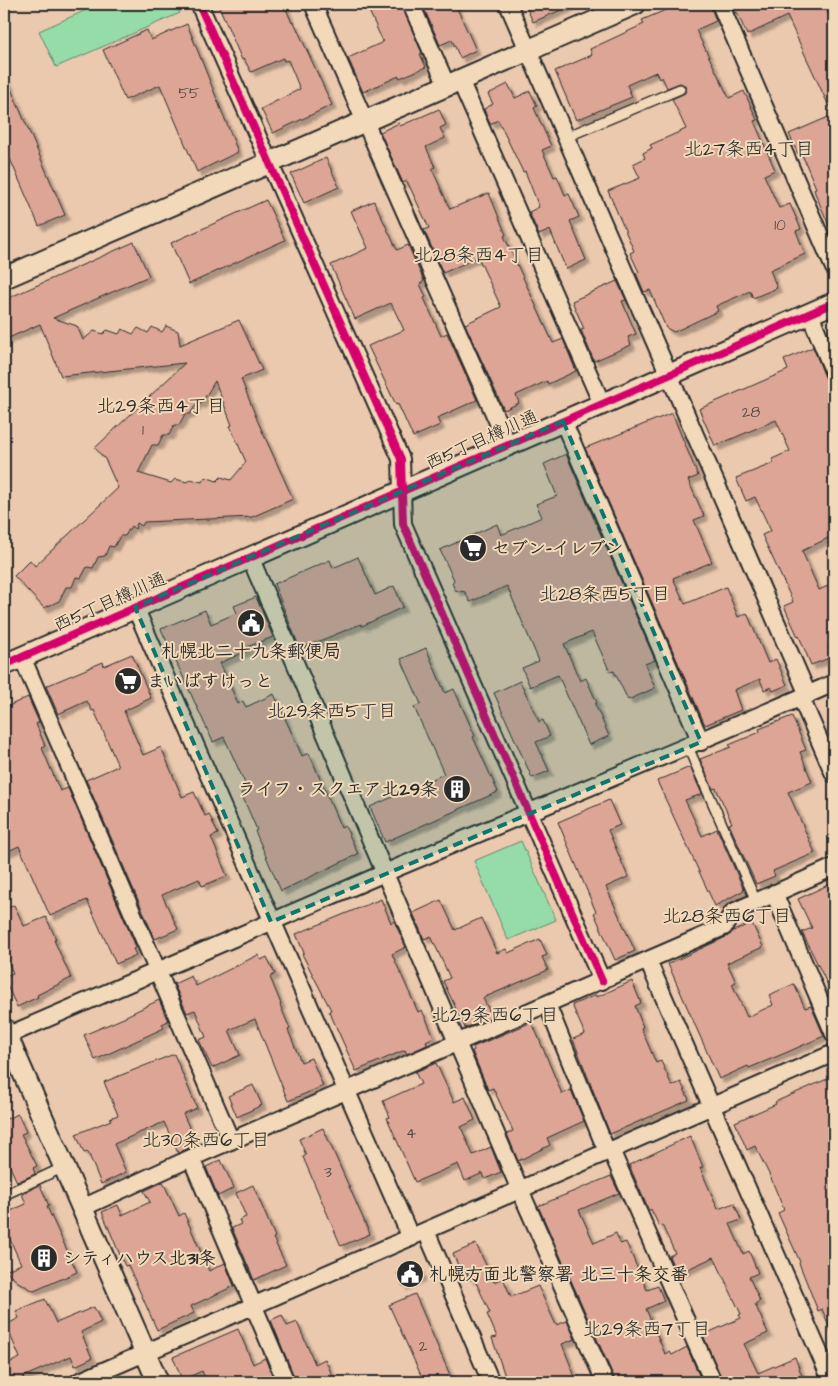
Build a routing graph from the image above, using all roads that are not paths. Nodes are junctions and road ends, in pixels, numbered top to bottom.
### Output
1 (199, 4) edge
2 (313, 4) edge
3 (411, 4) edge
4 (508, 4) edge
5 (635, 4) edge
6 (720, 4) edge
7 (613, 8) edge
8 (529, 50) junction
9 (453, 83) junction
10 (680, 89) dead end
11 (365, 121) junction
12 (566, 137) junction
13 (269, 162) junction
14 (834, 268) edge
15 (4, 278) edge
16 (834, 303) edge
17 (810, 314) junction
18 (834, 373) edge
19 (668, 375) junction
20 (602, 404) junction
21 (563, 421) junction
22 (508, 445) junction
23 (402, 491) junction
24 (250, 557) junction
25 (135, 607) junction
26 (22, 656) junction
27 (4, 664) edge
28 (834, 683) edge
29 (805, 696) junction
30 (694, 744) junction
31 (834, 774) edge
32 (528, 813) junction
33 (834, 867) edge
34 (385, 873) junction
35 (774, 893) junction
36 (756, 901) junction
37 (272, 922) junction
38 (648, 961) junction
39 (157, 971) junction
40 (602, 981) junction
41 (547, 1004) junction
42 (5, 1034) edge
43 (834, 1034) edge
44 (457, 1044) junction
45 (834, 1053) edge
46 (346, 1092) junction
47 (712, 1106) junction
48 (232, 1141) junction
49 (609, 1151) junction
50 (191, 1158) junction
51 (64, 1167) junction
52 (520, 1190) junction
53 (4, 1195) edge
54 (82, 1208) junction
55 (426, 1231) junction
56 (411, 1238) junction
57 (254, 1307) junction
58 (146, 1354) junction
59 (78, 1382) edge
60 (158, 1382) edge
61 (286, 1382) edge
62 (491, 1382) edge
63 (605, 1382) edge
64 (713, 1382) edge
65 (832, 1382) edge

1 - 13 street
2 - 11 street
3 - 9 street
4 - 8 street
5 - 7 street
6 - 14 street
7 - 8 street
8 - 9 street
8 - 12 street
9 - 11 street
9 - 20 street
10 - 12 lane
11 - 13 street
11 - 22 street
12 - 19 street
13 - 15 street
13 - 23 street
16 - 17 street, 西5丁目樽川通
17 - 18 street
17 - 19 street, 西5丁目樽川通
19 - 20 street, 西5丁目樽川通
19 - 29 street
20 - 21 street, 西5丁目樽川通
21 - 22 street, 西5丁目樽川通
21 - 30 street
22 - 23 street, 西5丁目樽川通
23 - 24 street, 西5丁目樽川通
23 - 32 street
24 - 25 street, 西5丁目樽川通
24 - 34 street
25 - 26 street, 西5丁目樽川通
25 - 37 street
26 - 27 street, 西5丁目樽川通
26 - 39 street
28 - 29 street
29 - 30 street
29 - 31 street
30 - 32 street
30 - 36 lane
32 - 34 street
32 - 40 street
33 - 35 street
34 - 37 street
34 - 44 street
35 - 36 street
35 - 43 street
36 - 38 street
37 - 39 street
37 - 46 street
38 - 40 street
38 - 47 street
39 - 42 street
39 - 48 street
40 - 41 street
41 - 44 street
41 - 49 street
42 - 51 street
44 - 46 street
44 - 52 street
45 - 47 street
46 - 48 street
46 - 56 street
47 - 49 street
47 - 65 street
48 - 50 street
49 - 52 street
49 - 64 street
50 - 54 street
50 - 57 street
51 - 53 lane
51 - 54 street
52 - 55 street
52 - 63 street
54 - 58 street
55 - 56 street
55 - 62 street
56 - 57 street
57 - 58 street
57 - 61 street
58 - 59 street
58 - 60 street

